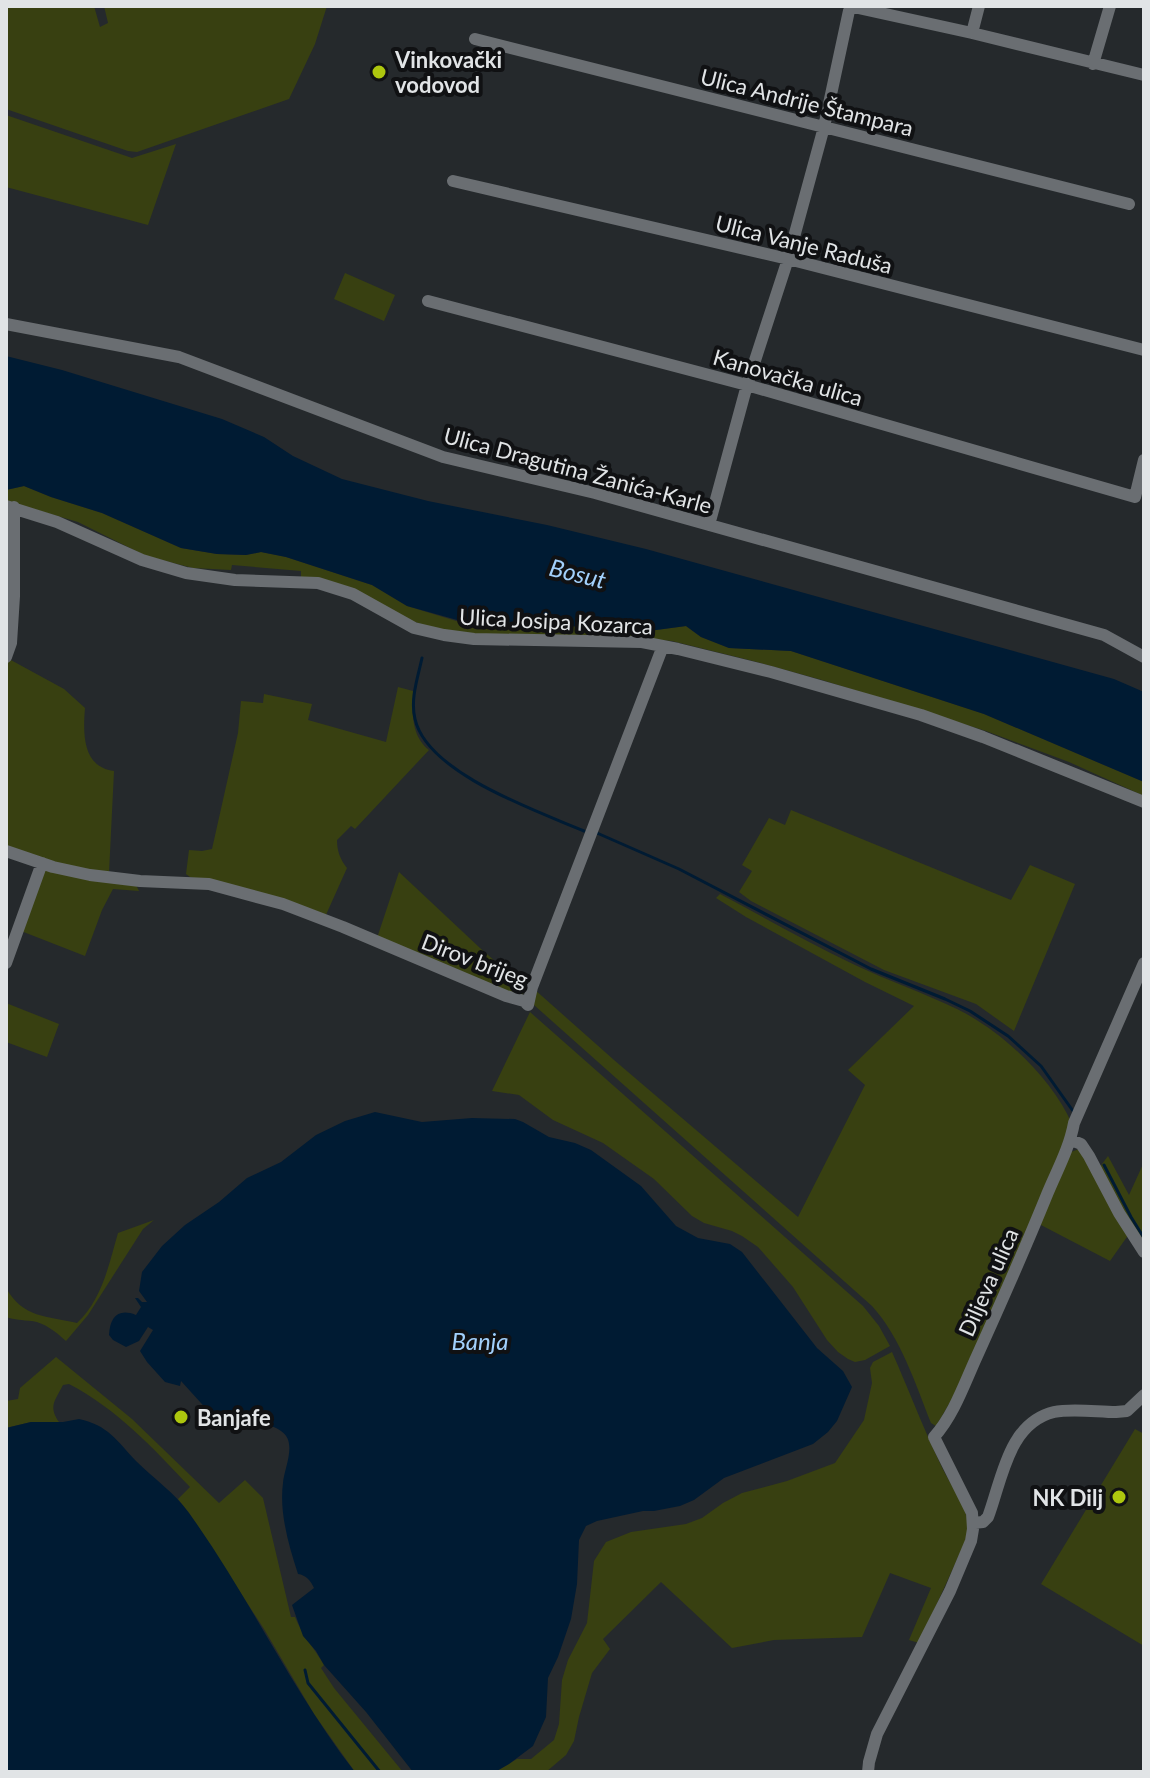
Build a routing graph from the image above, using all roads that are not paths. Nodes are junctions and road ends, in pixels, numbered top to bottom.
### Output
1 (850, 6) edge
2 (979, 6) edge
3 (1110, 6) edge
4 (972, 33) junction
5 (475, 39) dead end
6 (1093, 64) junction
7 (1144, 75) edge
8 (824, 127) junction
9 (453, 181) dead end
10 (1129, 204) dead end
11 (788, 259) junction
12 (428, 301) dead end
13 (6, 324) edge
14 (1144, 350) edge
15 (747, 385) junction
16 (1144, 460) edge
17 (10, 506) edge
18 (709, 525) junction
19 (663, 646) junction
20 (1143, 653) edge
21 (6, 657) edge
22 (1144, 802) edge
23 (6, 851) edge
24 (42, 863) junction
25 (6, 963) edge
26 (1144, 963) edge
27 (1071, 1140) junction
28 (1144, 1252) edge
29 (1144, 1395) edge
30 (973, 1523) junction
31 (868, 1772) edge

1 - 4 street
1 - 8 street
2 - 4 street
3 - 6 street
4 - 6 street
5 - 8 street, Ulica Andrije Štampara
6 - 7 street
8 - 10 street, Ulica Andrije Štampara
8 - 11 street
9 - 11 street, Ulica Vanje Raduša
11 - 14 street, Ulica Vanje Raduša
11 - 15 street
12 - 15 street, Kanovačka ulica
13 - 18 street, Ulica Dragutina Žanića-Karle
15 - 16 street, Kanovačka ulica
15 - 18 street
17 - 19 street, Ulica Josipa Kozarca
17 - 21 street, Ulica Josipa Kozarca
18 - 20 street, Ulica Dragutina Žanića-Karle
19 - 22 street, Ulica Josipa Kozarca
19 - 24 street, Dirov brijeg
23 - 24 street, Dirov brijeg
24 - 25 street
26 - 27 street, Diljeva ulica
27 - 28 street
27 - 30 street, Diljeva ulica
29 - 30 street
30 - 31 street

